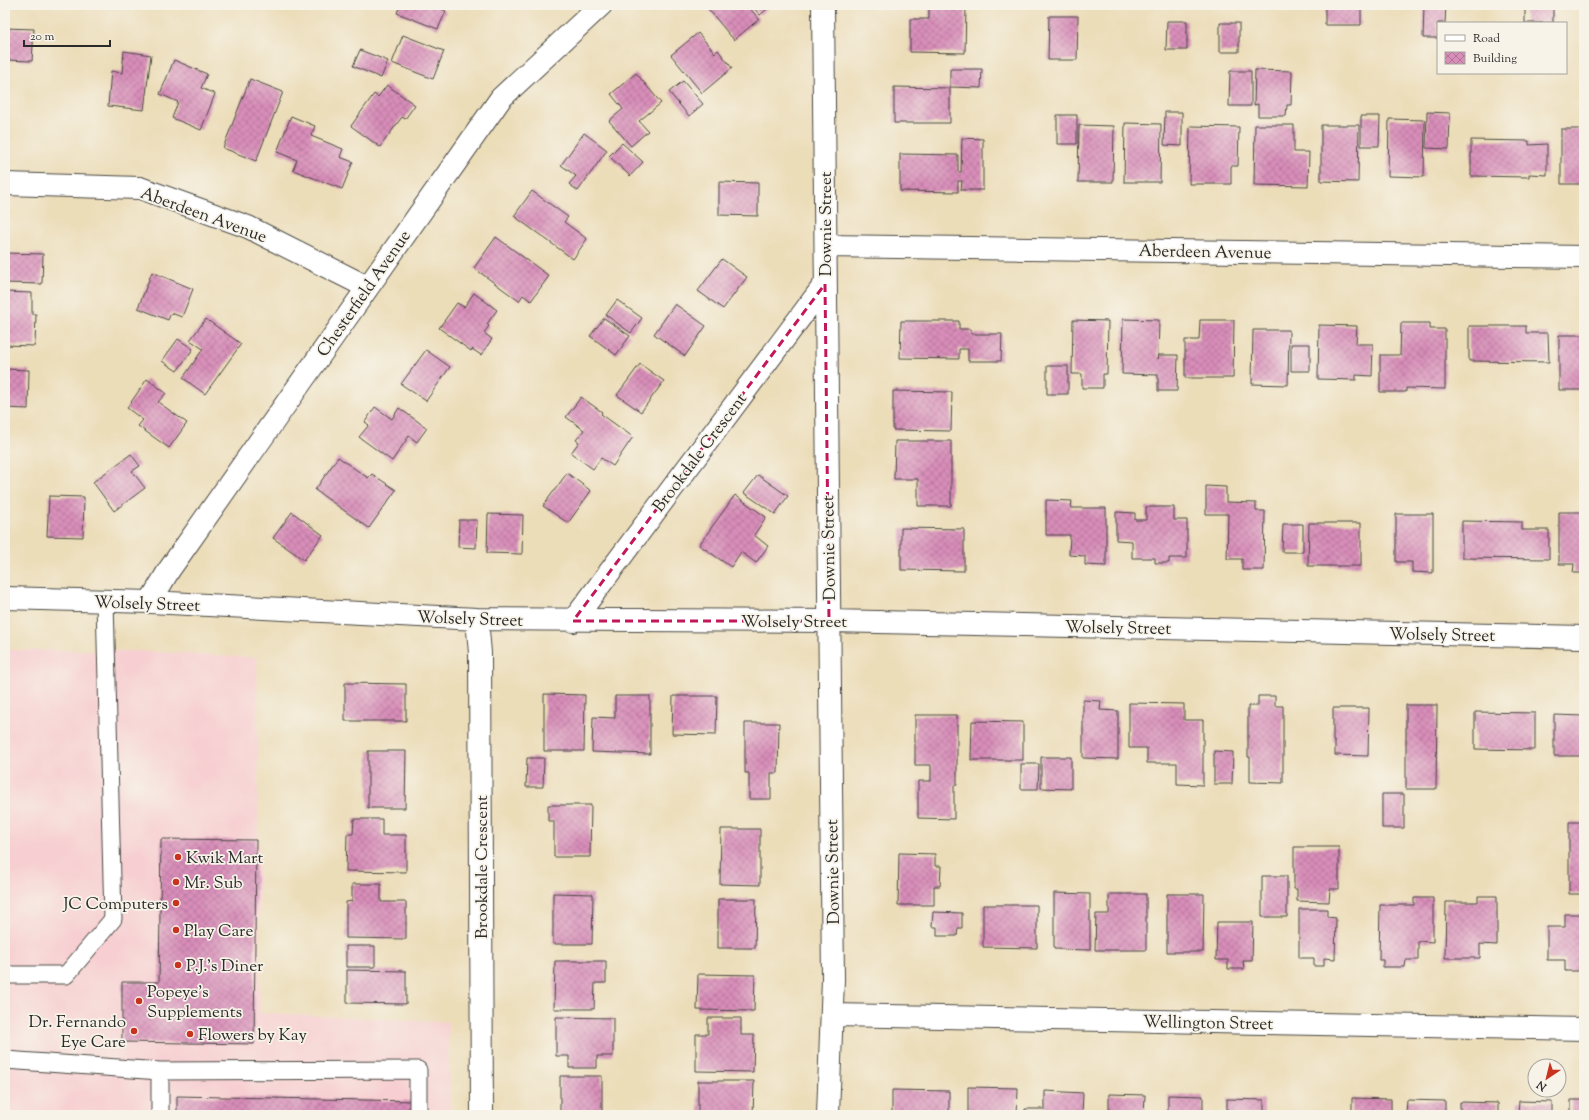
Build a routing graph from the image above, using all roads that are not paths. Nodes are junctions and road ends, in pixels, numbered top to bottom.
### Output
1 (823, 5) edge
2 (593, 7) edge
3 (5, 184) edge
4 (826, 246) junction
5 (1584, 257) edge
6 (825, 284) junction
7 (367, 287) junction
8 (5, 598) edge
9 (105, 601) junction
10 (150, 602) junction
11 (477, 619) junction
12 (573, 621) junction
13 (829, 621) junction
14 (1584, 636) edge
15 (5, 975) edge
16 (833, 1015) junction
17 (1584, 1029) edge
18 (5, 1060) edge
19 (160, 1071) junction
20 (160, 1115) edge
21 (418, 1115) edge
22 (482, 1115) edge
23 (828, 1115) edge

1 - 4 street, Downie Street
2 - 7 street, Chesterfield Avenue
3 - 7 street, Aberdeen Avenue
4 - 5 street, Aberdeen Avenue
4 - 6 street, Downie Street
6 - 12 street, Brookdale Crescent
6 - 13 street, Downie Street
7 - 10 street, Chesterfield Avenue
8 - 9 street, Wolsely Street
9 - 10 street, Wolsely Street
9 - 15 lane
10 - 11 street, Wolsely Street
11 - 12 street, Wolsely Street
11 - 22 street, Brookdale Crescent
12 - 13 street, Wolsely Street
13 - 14 street, Wolsely Street
13 - 16 street, Downie Street
16 - 17 street, Wellington Street
16 - 23 street, Downie Street
18 - 19 lane
19 - 20 lane
19 - 21 lane

